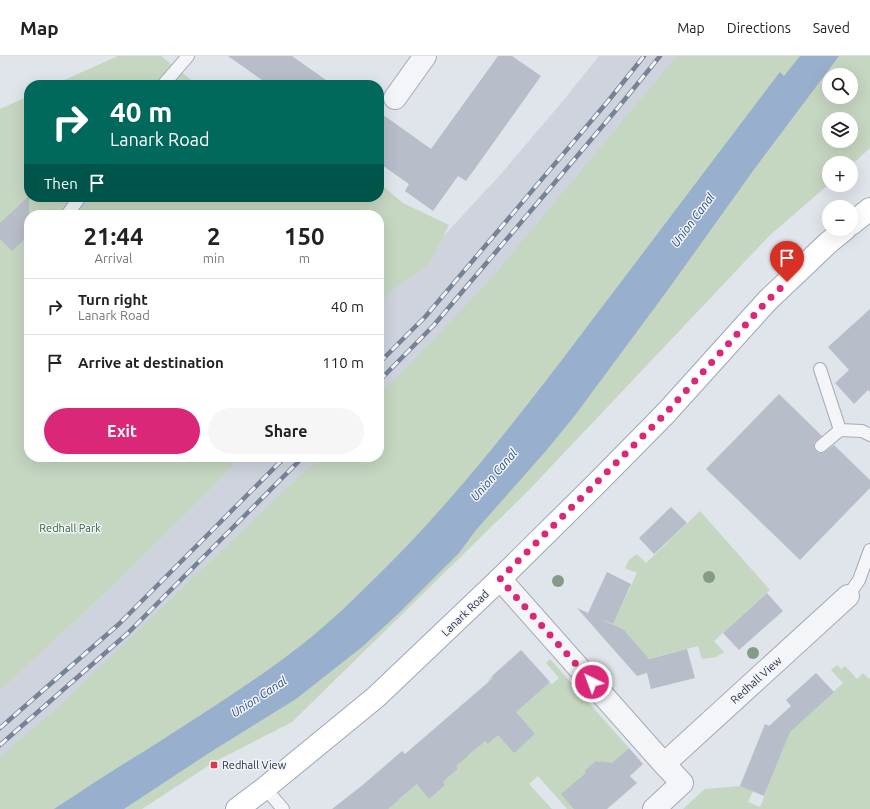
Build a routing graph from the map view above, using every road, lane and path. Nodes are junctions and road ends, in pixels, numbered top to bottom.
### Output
1 (188, 56) edge
2 (425, 56) edge
3 (167, 80) edge
4 (395, 98) dead end
5 (870, 209) edge
6 (858, 218) edge
7 (836, 236) edge
8 (820, 369) dead end
9 (840, 430) junction
10 (870, 435) edge
11 (821, 446) dead end
12 (870, 550) edge
13 (500, 579) junction
14 (848, 596) joint
15 (664, 764) junction
16 (265, 788) junction
17 (237, 809) edge
18 (283, 809) edge
19 (654, 809) edge

1 - 3 lane
2 - 4 street
5 - 6 main road
7 - 13 main road, Lanark Road
8 - 9 lane
9 - 10 lane
9 - 11 lane
12 - 14 lane
13 - 15 street
13 - 16 main road, Lanark Road
14 - 15 street, Redhall View
15 - 19 street
16 - 17 main road, Lanark Road
16 - 18 lane

